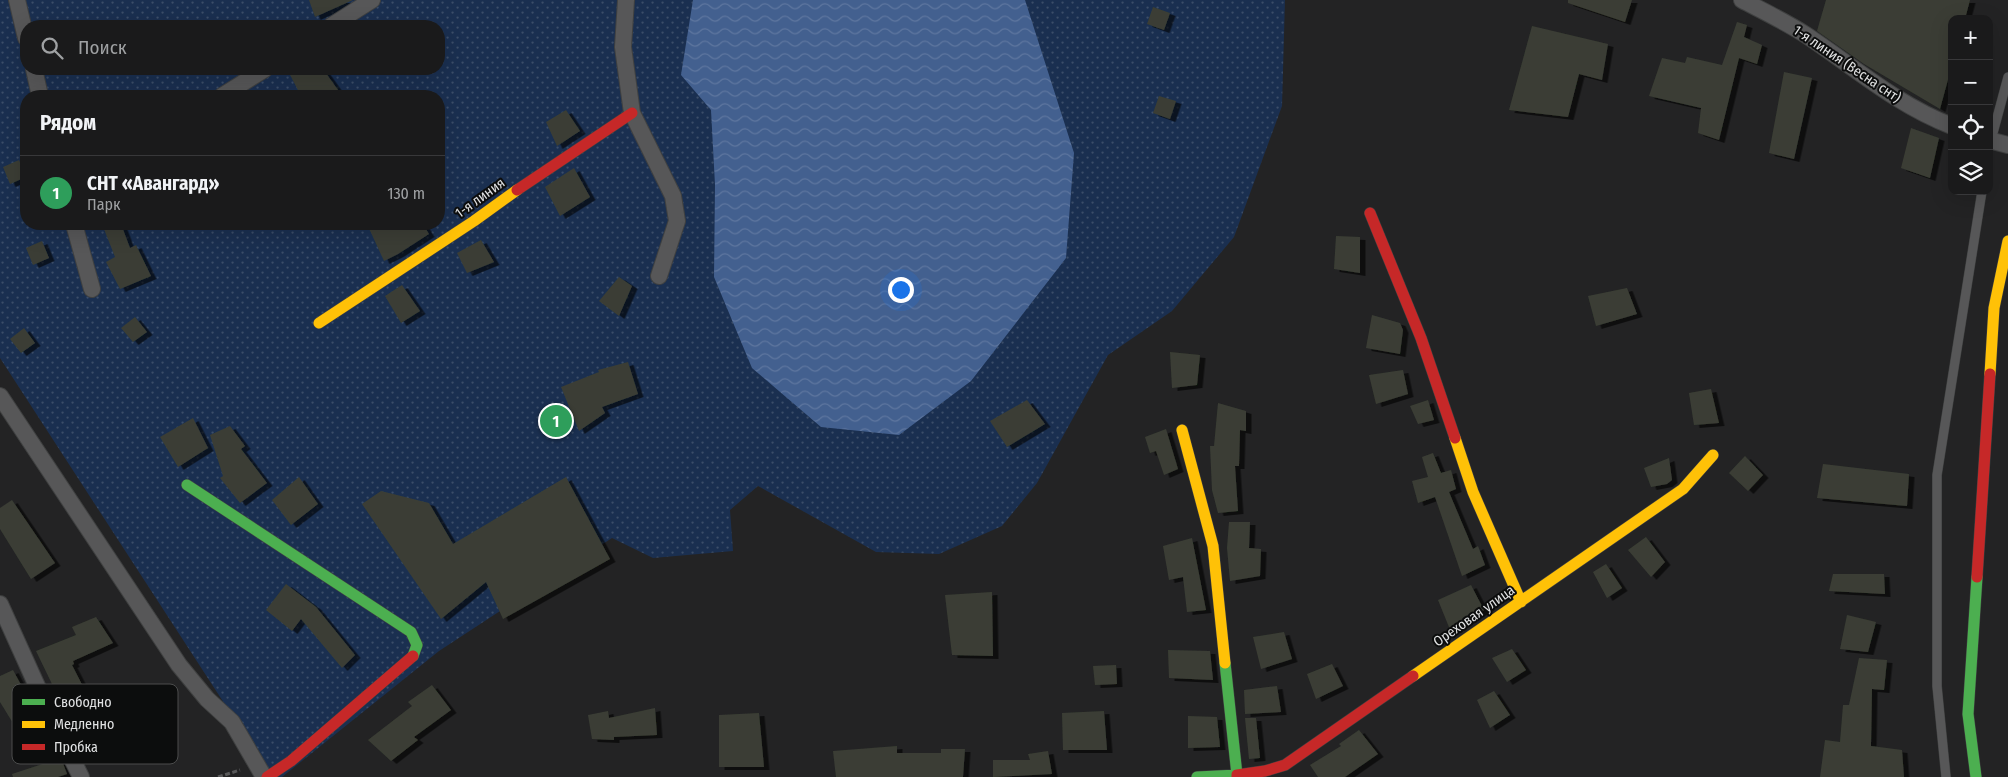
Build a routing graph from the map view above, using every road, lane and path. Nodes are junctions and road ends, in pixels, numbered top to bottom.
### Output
1 (17, 0) edge
2 (372, 0) edge
3 (626, 0) edge
4 (1742, 0) edge
5 (22, 20) edge
6 (340, 20) edge
7 (35, 75) edge
8 (255, 75) edge
9 (2008, 77) edge
10 (39, 90) edge
11 (232, 90) edge
12 (632, 113) junction
13 (1948, 124) edge
14 (1993, 131) edge
15 (1993, 142) edge
16 (2008, 145) edge
17 (1981, 195) edge
18 (1370, 213) dead end
19 (76, 230) edge
20 (2008, 241) edge
21 (659, 276) dead end
22 (92, 289) dead end
23 (320, 323) dead end
24 (0, 396) edge
25 (1182, 430) dead end
26 (1713, 455) dead end
27 (187, 485) dead end
28 (1521, 602) junction
29 (0, 604) edge
30 (36, 684) edge
31 (75, 764) edge
32 (1237, 776) edge
33 (81, 777) edge
34 (265, 777) edge
35 (1197, 777) edge
36 (1946, 777) edge
37 (1976, 777) edge

1 - 5 street
2 - 6 street
3 - 12 street
4 - 13 street, 1-я линия (Весна снт)
7 - 10 street
8 - 11 street
9 - 14 lane
12 - 21 street
12 - 23 street, 1-я линия
15 - 16 street
17 - 36 lane
18 - 28 street
19 - 22 street
20 - 37 street
24 - 34 street
25 - 32 street
26 - 28 street, Ореховая улица
27 - 34 street
28 - 32 street, Ореховая улица
29 - 30 street
31 - 33 street
32 - 35 street, Ореховая улица

